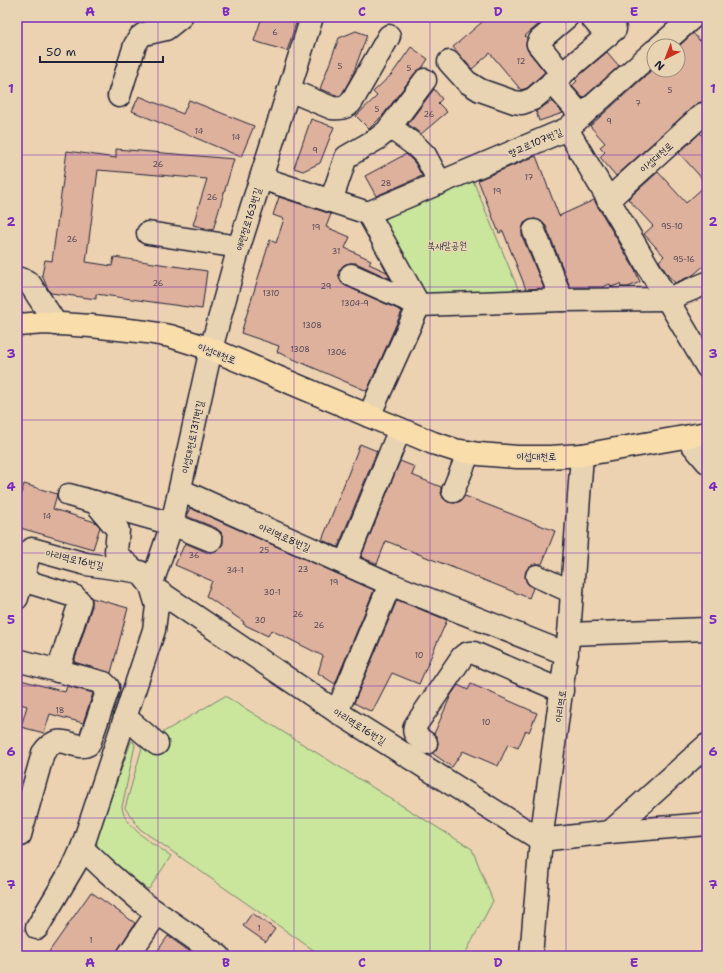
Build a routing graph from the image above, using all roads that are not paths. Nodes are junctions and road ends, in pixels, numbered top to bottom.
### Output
1 (181, 17) edge
2 (312, 17) edge
3 (567, 17) edge
4 (591, 17) edge
5 (693, 17) edge
6 (704, 17) edge
7 (707, 21) edge
8 (389, 36) dead end
9 (669, 38) edge
10 (646, 58) edge
11 (449, 62) dead end
12 (557, 78) junction
13 (425, 80) dead end
14 (289, 90) junction
15 (119, 96) dead end
16 (703, 114) dead end
17 (574, 122) junction
18 (390, 127) junction
19 (261, 178) junction
20 (440, 183) junction
21 (608, 200) junction
22 (331, 201) junction
23 (368, 214) junction
24 (534, 231) dead end
25 (148, 233) dead end
26 (239, 247) junction
27 (351, 275) dead end
28 (17, 278) edge
29 (707, 283) edge
30 (668, 299) junction
31 (562, 300) junction
32 (419, 306) junction
33 (56, 324) junction
34 (17, 325) edge
35 (211, 349) junction
36 (707, 367) edge
37 (369, 416) junction
38 (400, 429) junction
39 (707, 433) edge
40 (686, 437) junction
41 (469, 452) junction
42 (582, 455) junction
43 (707, 462) edge
44 (180, 490) junction
45 (453, 491) dead end
46 (69, 495) dead end
47 (95, 502) junction
48 (172, 524) junction
49 (211, 540) dead end
50 (349, 554) dead end
51 (135, 571) junction
52 (537, 576) dead end
53 (390, 584) junction
54 (151, 586) junction
55 (20, 589) edge
56 (572, 592) junction
57 (707, 628) edge
58 (568, 644) junction
59 (17, 660) edge
60 (58, 671) junction
61 (562, 691) junction
62 (337, 712) junction
63 (125, 717) junction
64 (426, 743) dead end
65 (157, 744) dead end
66 (707, 745) edge
67 (707, 824) edge
68 (610, 832) junction
69 (20, 835) dead end
70 (541, 840) junction
71 (82, 848) junction
72 (157, 913) junction
73 (37, 928) dead end
74 (128, 956) edge
75 (219, 956) edge
76 (531, 956) edge

1 - 15 street
2 - 14 street, 애련정로163번길
3 - 12 street
4 - 12 street
5 - 9 street
6 - 7 street
8 - 14 street
10 - 17 street, 향교로107번길
11 - 12 street
12 - 17 street
13 - 18 street
14 - 19 street, 애련정로163번길
16 - 21 street, 이섭대천로
17 - 20 street, 향교로107번길
17 - 21 street
18 - 20 street
18 - 22 street
19 - 22 street
19 - 26 street, 애련정로163번길
20 - 23 street, 향교로107번길
21 - 30 street
22 - 23 street
23 - 32 street
24 - 31 street
25 - 26 street
26 - 35 street, 애련정로163번길
27 - 32 street
28 - 33 street
29 - 30 street
30 - 31 street
30 - 36 street
31 - 32 street
32 - 37 street
33 - 34 main road, 이섭대천로
33 - 35 main road, 이섭대천로
35 - 37 main road, 이섭대천로
35 - 44 street, 이섭대천로1311번길
37 - 38 main road, 이섭대천로
38 - 41 main road, 이섭대천로
38 - 50 street
39 - 40 main road, 이섭대천로
40 - 42 main road, 이섭대천로
40 - 43 street
41 - 42 main road, 이섭대천로
41 - 45 street
42 - 56 street, 아리역로
44 - 48 street, 이섭대천로1311번길
44 - 53 street, 아리역로8번길
46 - 47 street
47 - 48 street
47 - 51 street
48 - 49 street
48 - 54 street, 이섭대천로1311번길
51 - 54 street, 아리역로16번길
51 - 55 street, 아리역로16번길
52 - 56 street
53 - 58 street, 아리역로8번길
53 - 62 street
54 - 62 street, 아리역로16번길
54 - 63 street
55 - 60 street
56 - 58 street, 아리역로
57 - 58 street
58 - 61 street, 아리역로
59 - 60 street
60 - 69 street
61 - 64 street
61 - 70 street, 아리역로
62 - 70 street, 아리역로16번길
63 - 65 street
63 - 71 street
66 - 68 street
67 - 68 street
68 - 70 street
70 - 76 street, 아리역로
71 - 72 street
71 - 73 street
72 - 74 street
72 - 75 street

